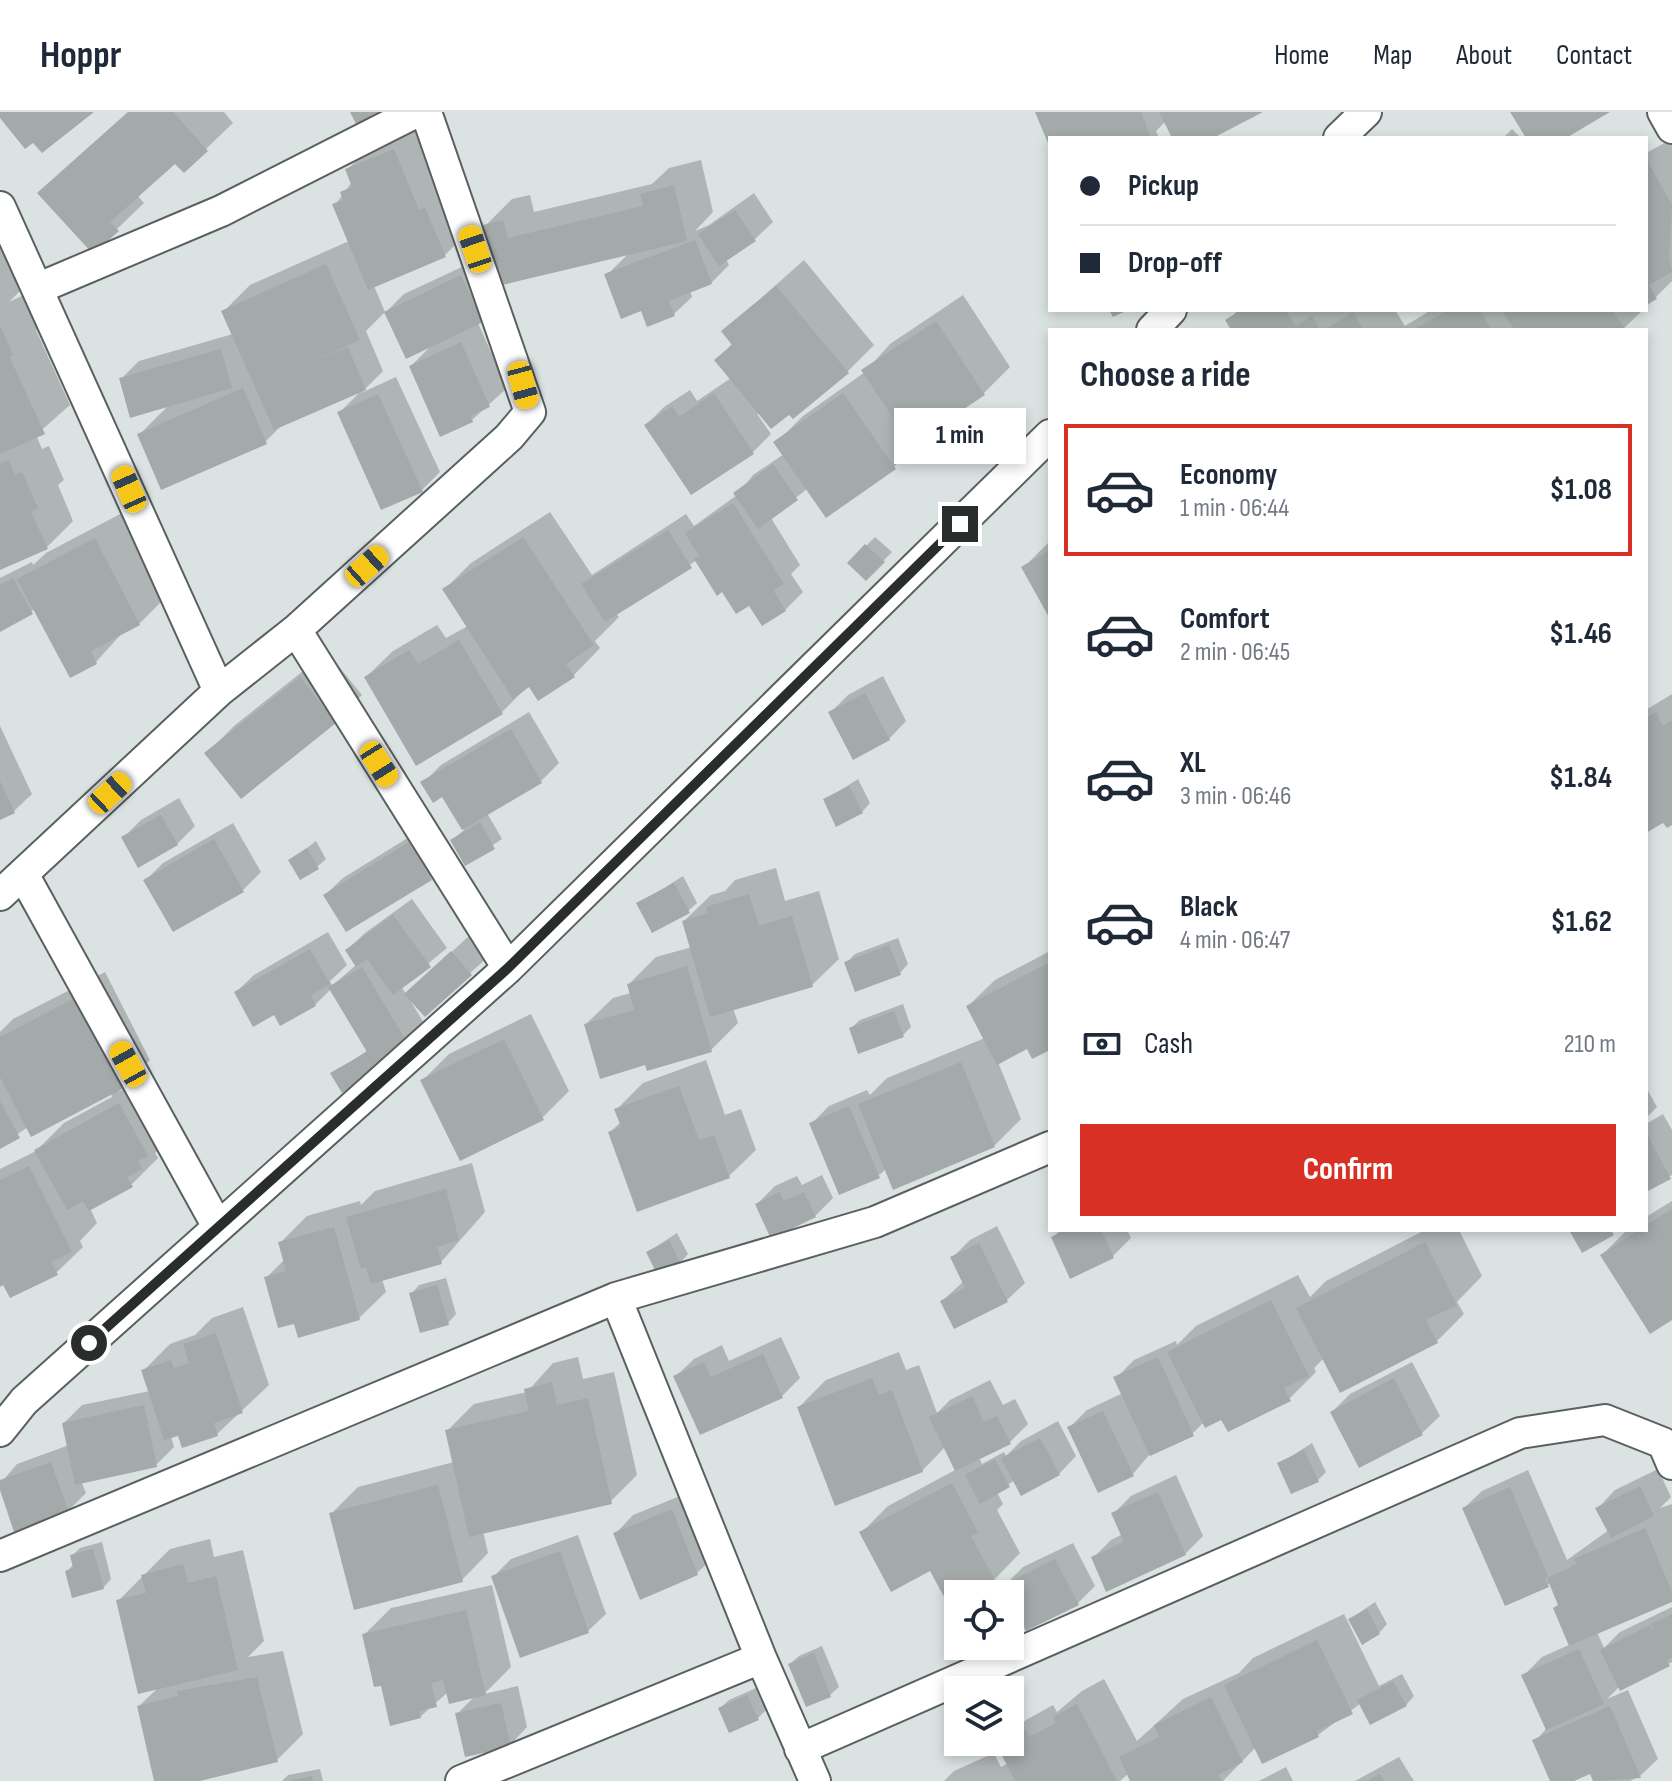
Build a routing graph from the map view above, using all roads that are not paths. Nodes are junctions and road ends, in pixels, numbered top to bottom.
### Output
1 (416, 112) edge
2 (426, 112) edge
3 (1366, 112) edge
4 (1663, 112) edge
5 (1672, 128) edge
6 (1341, 136) edge
7 (0, 207) edge
8 (39, 288) junction
9 (1169, 312) edge
10 (1154, 328) edge
11 (1048, 437) edge
12 (296, 630) junction
13 (219, 691) junction
14 (23, 874) junction
15 (0, 895) edge
16 (508, 968) junction
17 (1048, 1148) edge
18 (218, 1227) junction
19 (616, 1298) junction
20 (0, 1431) edge
21 (1669, 1448) edge
22 (0, 1555) edge
23 (761, 1658) junction
24 (800, 1749) junction
25 (461, 1781) edge
26 (815, 1781) edge

1 - 8 street
2 - 12 street
3 - 6 street
4 - 5 street
7 - 8 street
8 - 13 street
9 - 10 street
11 - 16 street
12 - 13 street
12 - 16 street
13 - 14 street
14 - 15 street
14 - 18 street
16 - 18 street
17 - 19 street
18 - 20 street
19 - 22 street
19 - 23 street
21 - 24 street
23 - 24 street
23 - 25 street
24 - 26 street

